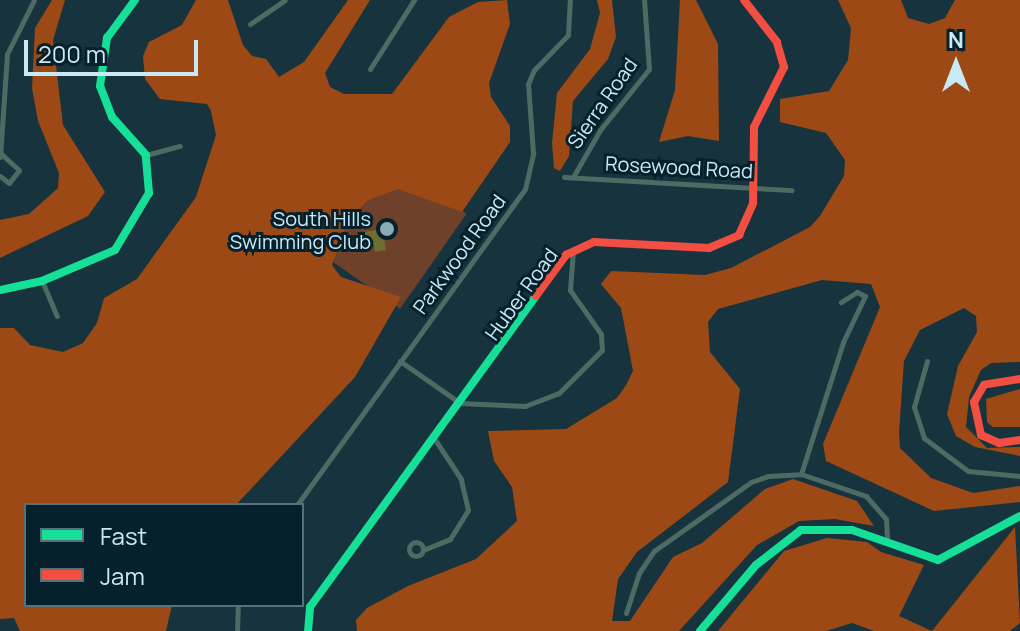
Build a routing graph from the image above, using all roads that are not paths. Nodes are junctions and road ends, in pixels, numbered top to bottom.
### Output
1 (34, 0) edge
2 (135, 0) edge
3 (285, 0) edge
4 (414, 0) edge
5 (570, 0) edge
6 (644, 0) edge
7 (744, 0) edge
8 (250, 24) dead end
9 (370, 69) dead end
10 (180, 146) dead end
11 (0, 155) edge
12 (146, 155) junction
13 (0, 176) edge
14 (564, 177) dead end
15 (573, 177) junction
16 (755, 187) junction
17 (792, 190) dead end
18 (573, 249) junction
19 (42, 281) junction
20 (0, 290) edge
21 (841, 302) dead end
22 (57, 316) dead end
23 (400, 361) junction
24 (927, 361) dead end
25 (1020, 379) edge
26 (460, 403) junction
27 (434, 438) junction
28 (1020, 440) edge
29 (801, 474) junction
30 (1020, 476) edge
31 (298, 503) edge
32 (1020, 516) edge
33 (887, 541) junction
34 (423, 550) dead end
35 (238, 607) edge
36 (626, 613) dead end
37 (237, 631) edge
38 (308, 631) edge
39 (700, 631) edge

1 - 11 street
2 - 12 street
3 - 8 street
4 - 9 street
5 - 23 street, Parkwood Road
6 - 15 street, Sierra Road
7 - 16 street, Huber Road
10 - 12 street
11 - 13 street
12 - 19 street
14 - 15 street, Rosewood Road
15 - 16 street, Rosewood Road
16 - 17 street, Rosewood Road
16 - 18 street, Huber Road
18 - 26 street, Huber Road
18 - 26 street
19 - 20 street
19 - 22 street
21 - 29 street
23 - 26 street
23 - 31 street, Parkwood Road
24 - 30 street
25 - 28 street
26 - 27 street, Huber Road
27 - 34 street
27 - 38 street, Huber Road
29 - 33 street
29 - 36 street
32 - 33 street
33 - 39 street
35 - 37 street

